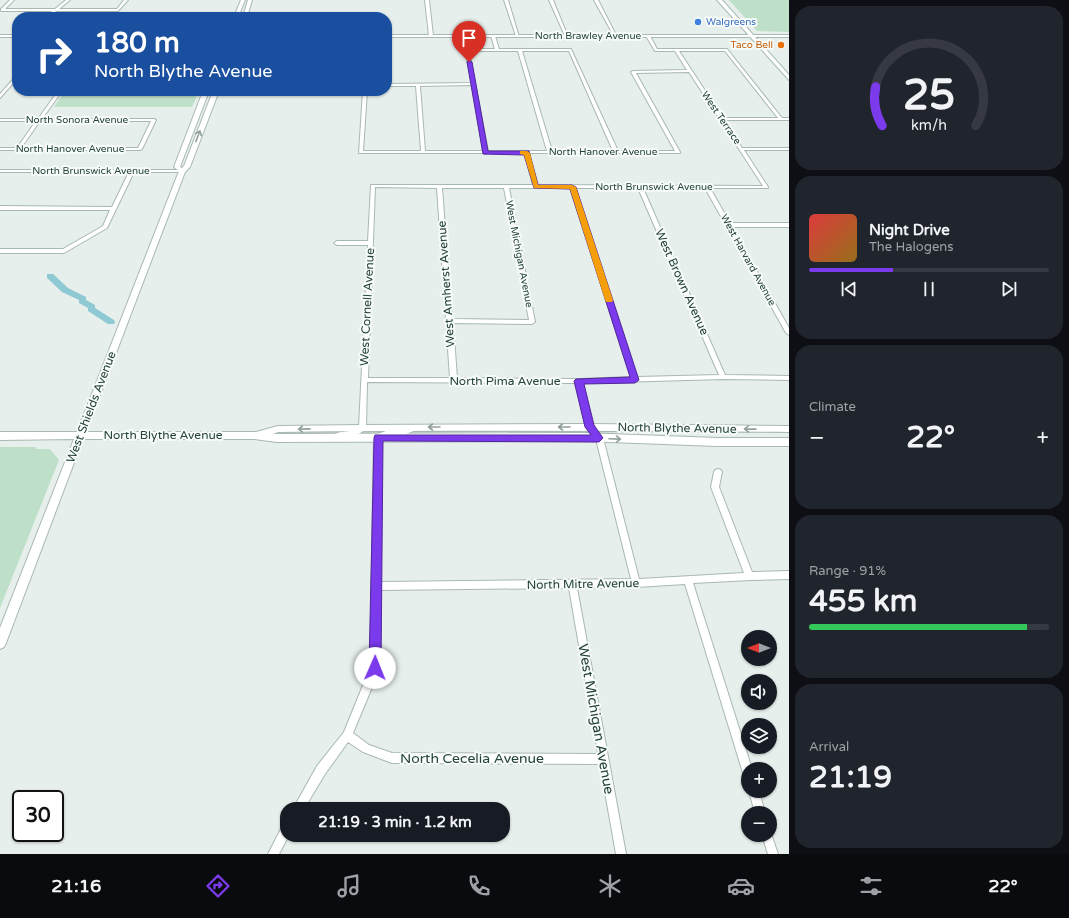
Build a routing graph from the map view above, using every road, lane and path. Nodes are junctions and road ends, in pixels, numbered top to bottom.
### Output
1 (12, 0) edge
2 (68, 0) edge
3 (126, 0) edge
4 (243, 0) edge
5 (246, 0) edge
6 (250, 0) edge
7 (427, 0) edge
8 (506, 0) edge
9 (551, 0) edge
10 (596, 0) edge
11 (719, 0) edge
12 (248, 6) junction
13 (56, 10) junction
14 (53, 12) edge
15 (238, 12) edge
16 (246, 12) edge
17 (0, 36) edge
18 (12, 36) edge
19 (392, 36) edge
20 (431, 36) junction
21 (493, 36) junction
22 (518, 36) junction
23 (567, 36) junction
24 (616, 36) junction
25 (648, 36) junction
26 (751, 36) junction
27 (789, 36) edge
28 (497, 50) junction
29 (520, 50) junction
30 (676, 50) junction
31 (690, 71) junction
32 (789, 78) edge
33 (12, 83) edge
34 (474, 84) junction
35 (392, 85) edge
36 (418, 85) junction
37 (56, 96) edge
38 (204, 96) edge
39 (214, 96) edge
40 (365, 96) edge
41 (0, 97) edge
42 (781, 118) junction
43 (789, 118) edge
44 (722, 119) junction
45 (0, 120) edge
46 (39, 120) junction
47 (0, 149) edge
48 (18, 149) junction
49 (140, 149) joint
50 (742, 149) junction
51 (789, 149) edge
52 (423, 152) junction
53 (616, 152) junction
54 (486, 153) junction
55 (527, 153) junction
56 (550, 153) junction
57 (2, 171) edge
58 (132, 171) junction
59 (182, 171) junction
60 (0, 178) edge
61 (373, 186) joint
62 (439, 186) junction
63 (506, 187) junction
64 (536, 187) junction
65 (572, 187) junction
66 (640, 187) junction
67 (707, 187) junction
68 (766, 187) joint
69 (0, 208) edge
70 (114, 209) junction
71 (728, 225) junction
72 (789, 225) edge
73 (370, 243) junction
74 (337, 244) dead end
75 (0, 251) edge
76 (449, 321) junction
77 (782, 321) junction
78 (789, 321) edge
79 (789, 333) edge
80 (723, 377) junction
81 (789, 378) edge
82 (364, 380) junction
83 (635, 380) junction
84 (454, 381) junction
85 (579, 381) junction
86 (415, 427) junction
87 (362, 428) junction
88 (789, 429) edge
89 (594, 433) junction
90 (254, 435) junction
91 (0, 436) edge
92 (80, 436) junction
93 (328, 438) junction
94 (378, 438) junction
95 (789, 442) edge
96 (718, 472) dead end
97 (749, 575) junction
98 (789, 575) edge
99 (688, 581) junction
100 (636, 583) junction
101 (572, 584) junction
102 (376, 586) junction
103 (0, 643) edge
104 (347, 735) junction
105 (603, 759) junction
106 (745, 762) edge
107 (302, 802) edge
108 (280, 842) edge
109 (769, 842) edge
110 (273, 854) edge
111 (621, 854) edge
112 (773, 854) edge

1 - 13 street
2 - 13 street
3 - 13 street
4 - 15 street
5 - 12 street
6 - 12 street
7 - 20 street
8 - 22 street
9 - 23 street
10 - 24 street
11 - 26 main road
12 - 16 street
13 - 14 street
17 - 18 street
19 - 20 street, North Brawley Avenue
20 - 21 street, North Brawley Avenue
21 - 22 street, North Brawley Avenue
21 - 28 street
22 - 23 street, North Brawley Avenue
23 - 24 street, North Brawley Avenue
24 - 25 street, North Brawley Avenue
25 - 26 street, North Brawley Avenue
25 - 30 street
26 - 27 street, North Brawley Avenue
26 - 32 main road
28 - 29 street
28 - 34 street
29 - 53 street
29 - 56 street
30 - 31 street, West Terrace
30 - 42 street
31 - 44 street, West Terrace
31 - 53 street, North Hanover Avenue
33 - 41 street
34 - 36 street
34 - 54 street
35 - 36 street
36 - 52 street
37 - 46 street
38 - 59 street, West Shields Avenue
59 -> 39 street, West Shields Avenue
40 - 52 street, North Hanover Avenue
42 - 43 street
42 - 44 street
44 - 50 street, West Terrace
45 - 46 street, North Sonora Avenue
46 - 48 street
46 - 49 street, North Sonora Avenue
47 - 48 street, North Hanover Avenue
48 - 49 street, North Hanover Avenue
50 - 51 street
50 - 68 street, West Terrace
52 - 54 street, North Hanover Avenue
53 - 56 street, North Hanover Avenue
54 - 55 street, North Hanover Avenue
55 - 56 street, North Hanover Avenue
55 - 64 street
57 - 58 street, North Brunswick Avenue
57 - 60 street
58 - 59 street, North Brunswick Avenue
58 - 70 street
59 - 92 street, West Shields Avenue
61 - 62 street, North Brunswick Avenue
61 - 73 street, West Cornell Avenue
62 - 63 street, North Brunswick Avenue
62 - 76 street, West Amherst Avenue
63 - 64 street, North Brunswick Avenue
63 - 76 street, West Michigan Avenue
64 - 65 street, North Brunswick Avenue
65 - 66 street, North Brunswick Avenue
65 - 83 street
66 - 67 street, North Brunswick Avenue
66 - 80 street, West Brown Avenue
67 - 68 street, North Brunswick Avenue
67 - 71 street, West Harvard Avenue
69 - 70 street
70 - 75 street
71 - 72 street
71 - 77 street, West Harvard Avenue
73 - 74 street
73 - 82 street, West Cornell Avenue
76 - 84 street, West Amherst Avenue
77 - 78 street
77 - 79 street, West Harvard Avenue
80 - 81 street, North Pima Avenue
80 - 83 street, North Pima Avenue
82 - 84 street, North Pima Avenue
82 - 87 street, West Cornell Avenue
83 - 85 street, North Pima Avenue
84 - 85 street, North Pima Avenue
85 - 89 street
86 - 87 street, North Blythe Avenue
89 -> 86 street, North Blythe Avenue
86 - 94 street
87 -> 90 street, North Blythe Avenue
87 - 93 street
88 -> 89 street, North Blythe Avenue
89 - 94 street, North Blythe Avenue
89 -> 95 street, North Blythe Avenue
89 - 100 street
90 - 92 street, North Blythe Avenue
90 - 93 street, North Blythe Avenue
91 - 92 street, North Blythe Avenue
92 - 103 street, West Shields Avenue
93 - 94 street, North Blythe Avenue
94 - 102 street
96 - 97 street
97 - 98 street, North Mitre Avenue
97 - 99 street, North Mitre Avenue
99 - 100 street, North Mitre Avenue
99 - 106 street
100 - 101 street, North Mitre Avenue
101 - 102 street, North Mitre Avenue
101 - 105 street, West Michigan Avenue
102 - 104 street
104 - 105 street, North Cecelia Avenue
104 - 107 street
105 - 111 street, West Michigan Avenue
108 - 110 street
109 - 112 street

